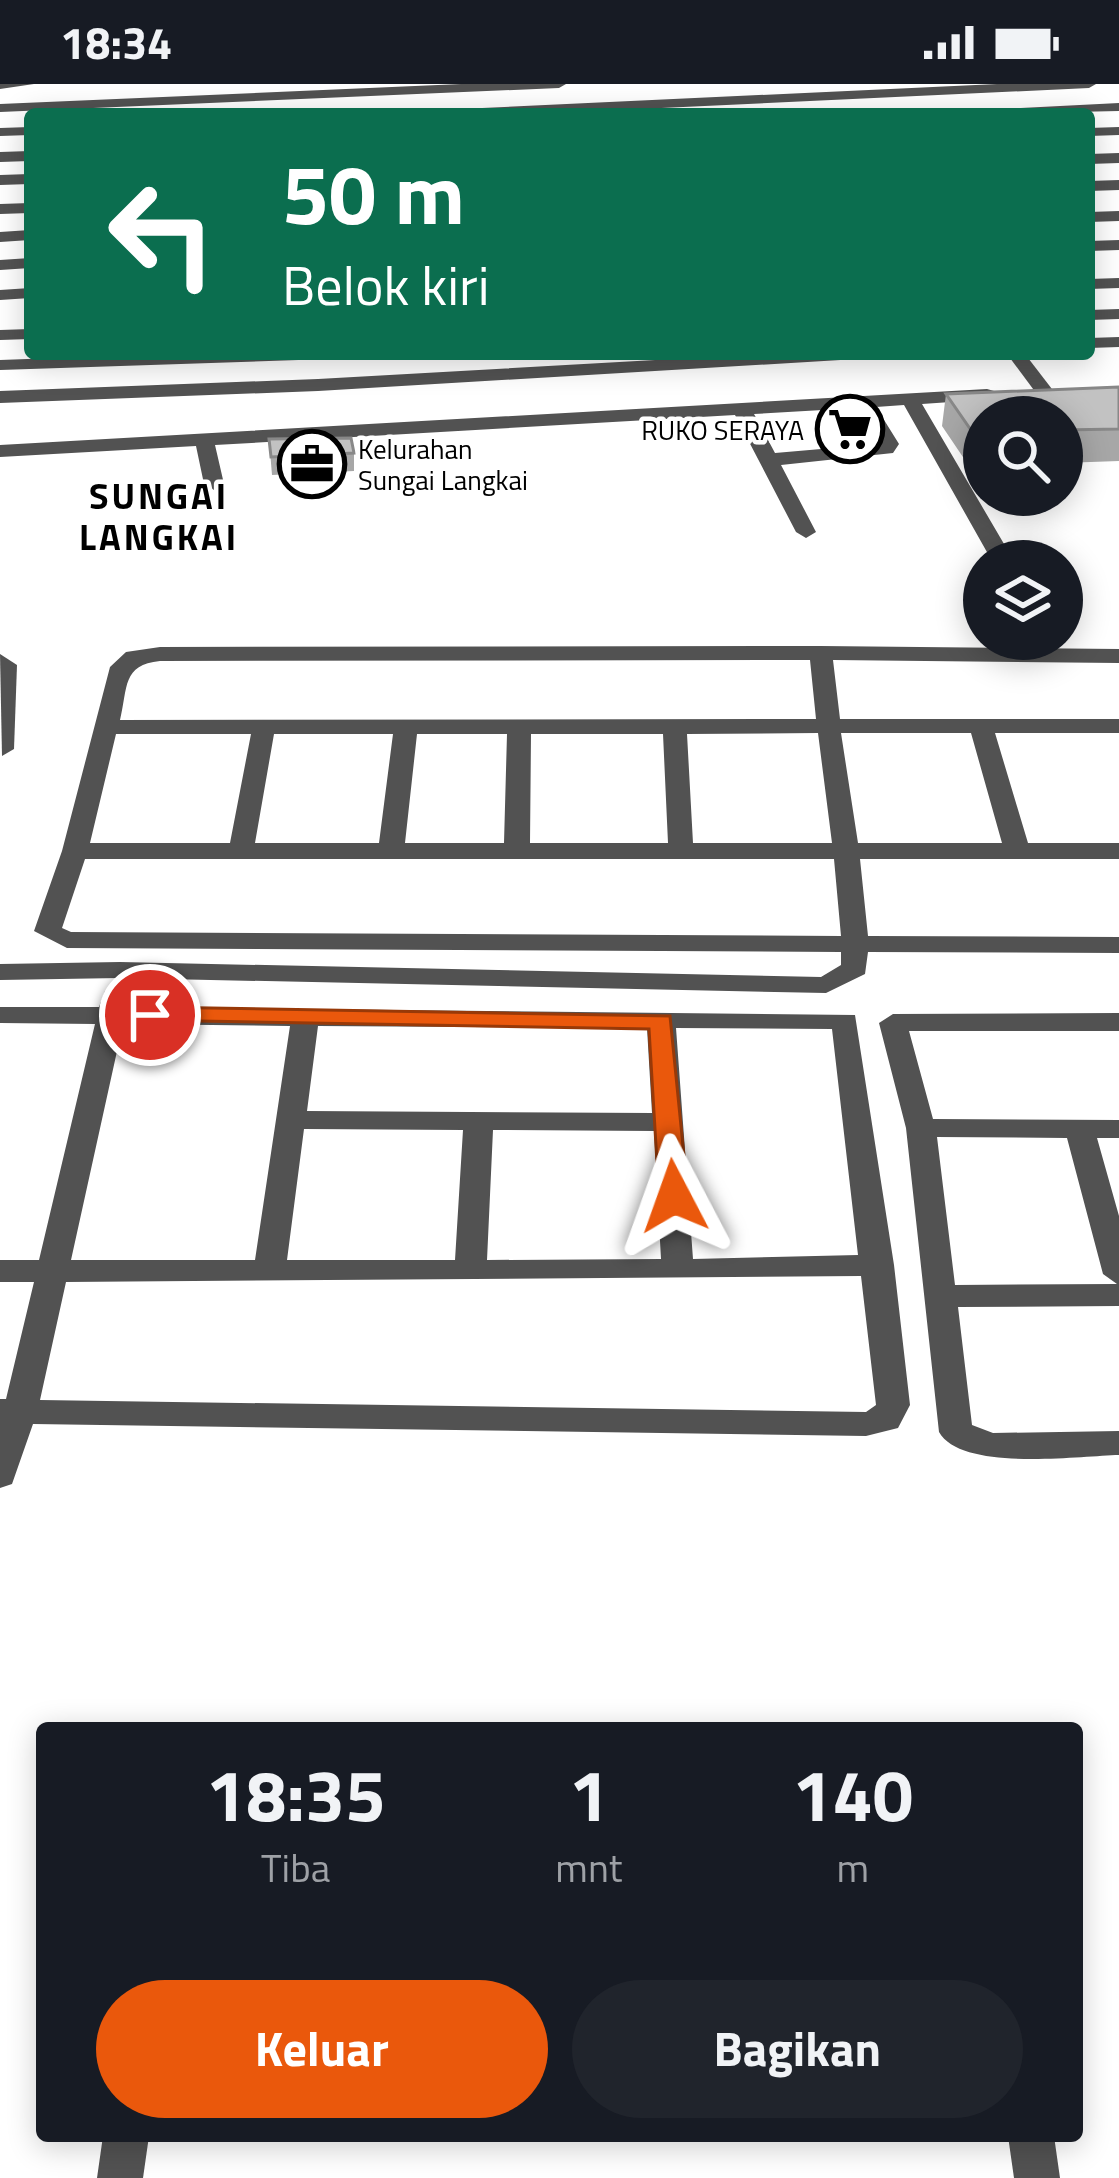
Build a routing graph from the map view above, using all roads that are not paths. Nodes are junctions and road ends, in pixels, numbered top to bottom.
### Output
1 (5, 84) edge
2 (27, 84) edge
3 (559, 84) edge
4 (1079, 84) edge
5 (1089, 84) edge
6 (964, 90) junction
7 (806, 91) edge
8 (275, 98) edge
9 (2, 108) edge
10 (632, 108) edge
11 (982, 108) edge
12 (1112, 108) edge
13 (1119, 119) edge
14 (0, 129) edge
15 (143, 360) edge
16 (316, 360) edge
17 (831, 360) edge
18 (1022, 360) edge
19 (0, 365) edge
20 (763, 376) edge
21 (318, 385) junction
22 (1023, 394) edge
23 (1000, 395) edge
24 (0, 397) edge
25 (910, 399) junction
26 (862, 400) junction
27 (740, 406) junction
28 (321, 432) junction
29 (204, 439) junction
30 (0, 451) edge
31 (769, 460) junction
32 (214, 484) dead end
33 (806, 532) dead end
34 (991, 540) edge
35 (963, 649) edge
36 (1083, 651) edge
37 (821, 653) junction
38 (1119, 656) edge
39 (0, 662) edge
40 (675, 725) junction
41 (826, 725) junction
42 (264, 726) junction
43 (406, 726) junction
44 (519, 726) junction
45 (982, 726) junction
46 (1119, 726) edge
47 (110, 727) junction
48 (2, 749) edge
49 (517, 850) junction
50 (848, 850) junction
51 (75, 851) junction
52 (241, 851) junction
53 (391, 851) junction
54 (681, 851) junction
55 (1017, 851) junction
56 (1119, 851) edge
57 (127, 941) junction
58 (855, 944) junction
59 (1119, 945) edge
60 (120, 970) junction
61 (0, 972) edge
62 (112, 1014) junction
63 (0, 1015) edge
64 (305, 1017) junction
65 (661, 1021) junction
66 (1119, 1022) edge
67 (291, 1120) junction
68 (478, 1121) junction
69 (669, 1123) junction
70 (921, 1128) junction
71 (1080, 1130) junction
72 (1119, 1130) edge
73 (878, 1265) junction
74 (678, 1270) junction
75 (0, 1271) edge
76 (52, 1271) junction
77 (269, 1271) junction
78 (470, 1271) junction
79 (1119, 1274) edge
80 (1119, 1295) edge
81 (942, 1296) junction
82 (10, 1411) edge
83 (1119, 1443) edge
84 (0, 1475) edge
85 (125, 2142) edge
86 (1031, 2142) edge
87 (120, 2178) edge
88 (1037, 2178) edge

1 - 2 street
1 - 9 street
3 - 8 street
4 - 5 street
4 - 6 street
4 - 12 street
6 - 7 street
6 - 11 street
7 - 10 street
8 - 9 street
9 - 14 street
12 - 13 street
15 - 19 street
16 - 21 street
17 - 20 street
18 - 22 street
20 - 21 street
20 - 26 street
20 - 27 street
21 - 24 street
21 - 28 street
23 - 25 street
25 - 26 street
25 - 34 street
26 - 31 street
27 - 28 street
27 - 31 street
28 - 29 street
29 - 30 street
29 - 32 street
31 - 33 street
35 - 37 street
36 - 38 street
37 - 41 street
37 - 47 street
39 - 48 street
40 - 41 street
40 - 44 street
40 - 54 street
41 - 45 street
41 - 50 street
42 - 43 street
42 - 47 street
42 - 52 street
43 - 44 street
43 - 53 street
44 - 49 street
45 - 46 street
45 - 55 street
47 - 51 street
49 - 53 street
49 - 54 street
50 - 54 street
50 - 55 street
50 - 58 street
51 - 52 street
51 - 57 street
52 - 53 street
55 - 56 street
57 - 58 street
57 - 60 street
58 - 59 street
58 - 60 street
60 - 61 street
60 - 62 street
62 - 63 street
62 - 64 street
62 - 76 street
64 - 65 street
64 - 67 street
65 - 69 street
65 - 73 street
66 - 70 street
67 - 68 street
67 - 77 street
68 - 69 street
68 - 78 street
69 - 74 street
70 - 71 street
70 - 81 street
71 - 72 street
71 - 79 street
73 - 74 street
73 - 82 street
74 - 78 street
75 - 76 street
76 - 77 street
76 - 82 street
77 - 78 street
80 - 81 street
81 - 83 street
82 - 84 street
85 - 87 street
86 - 88 street

